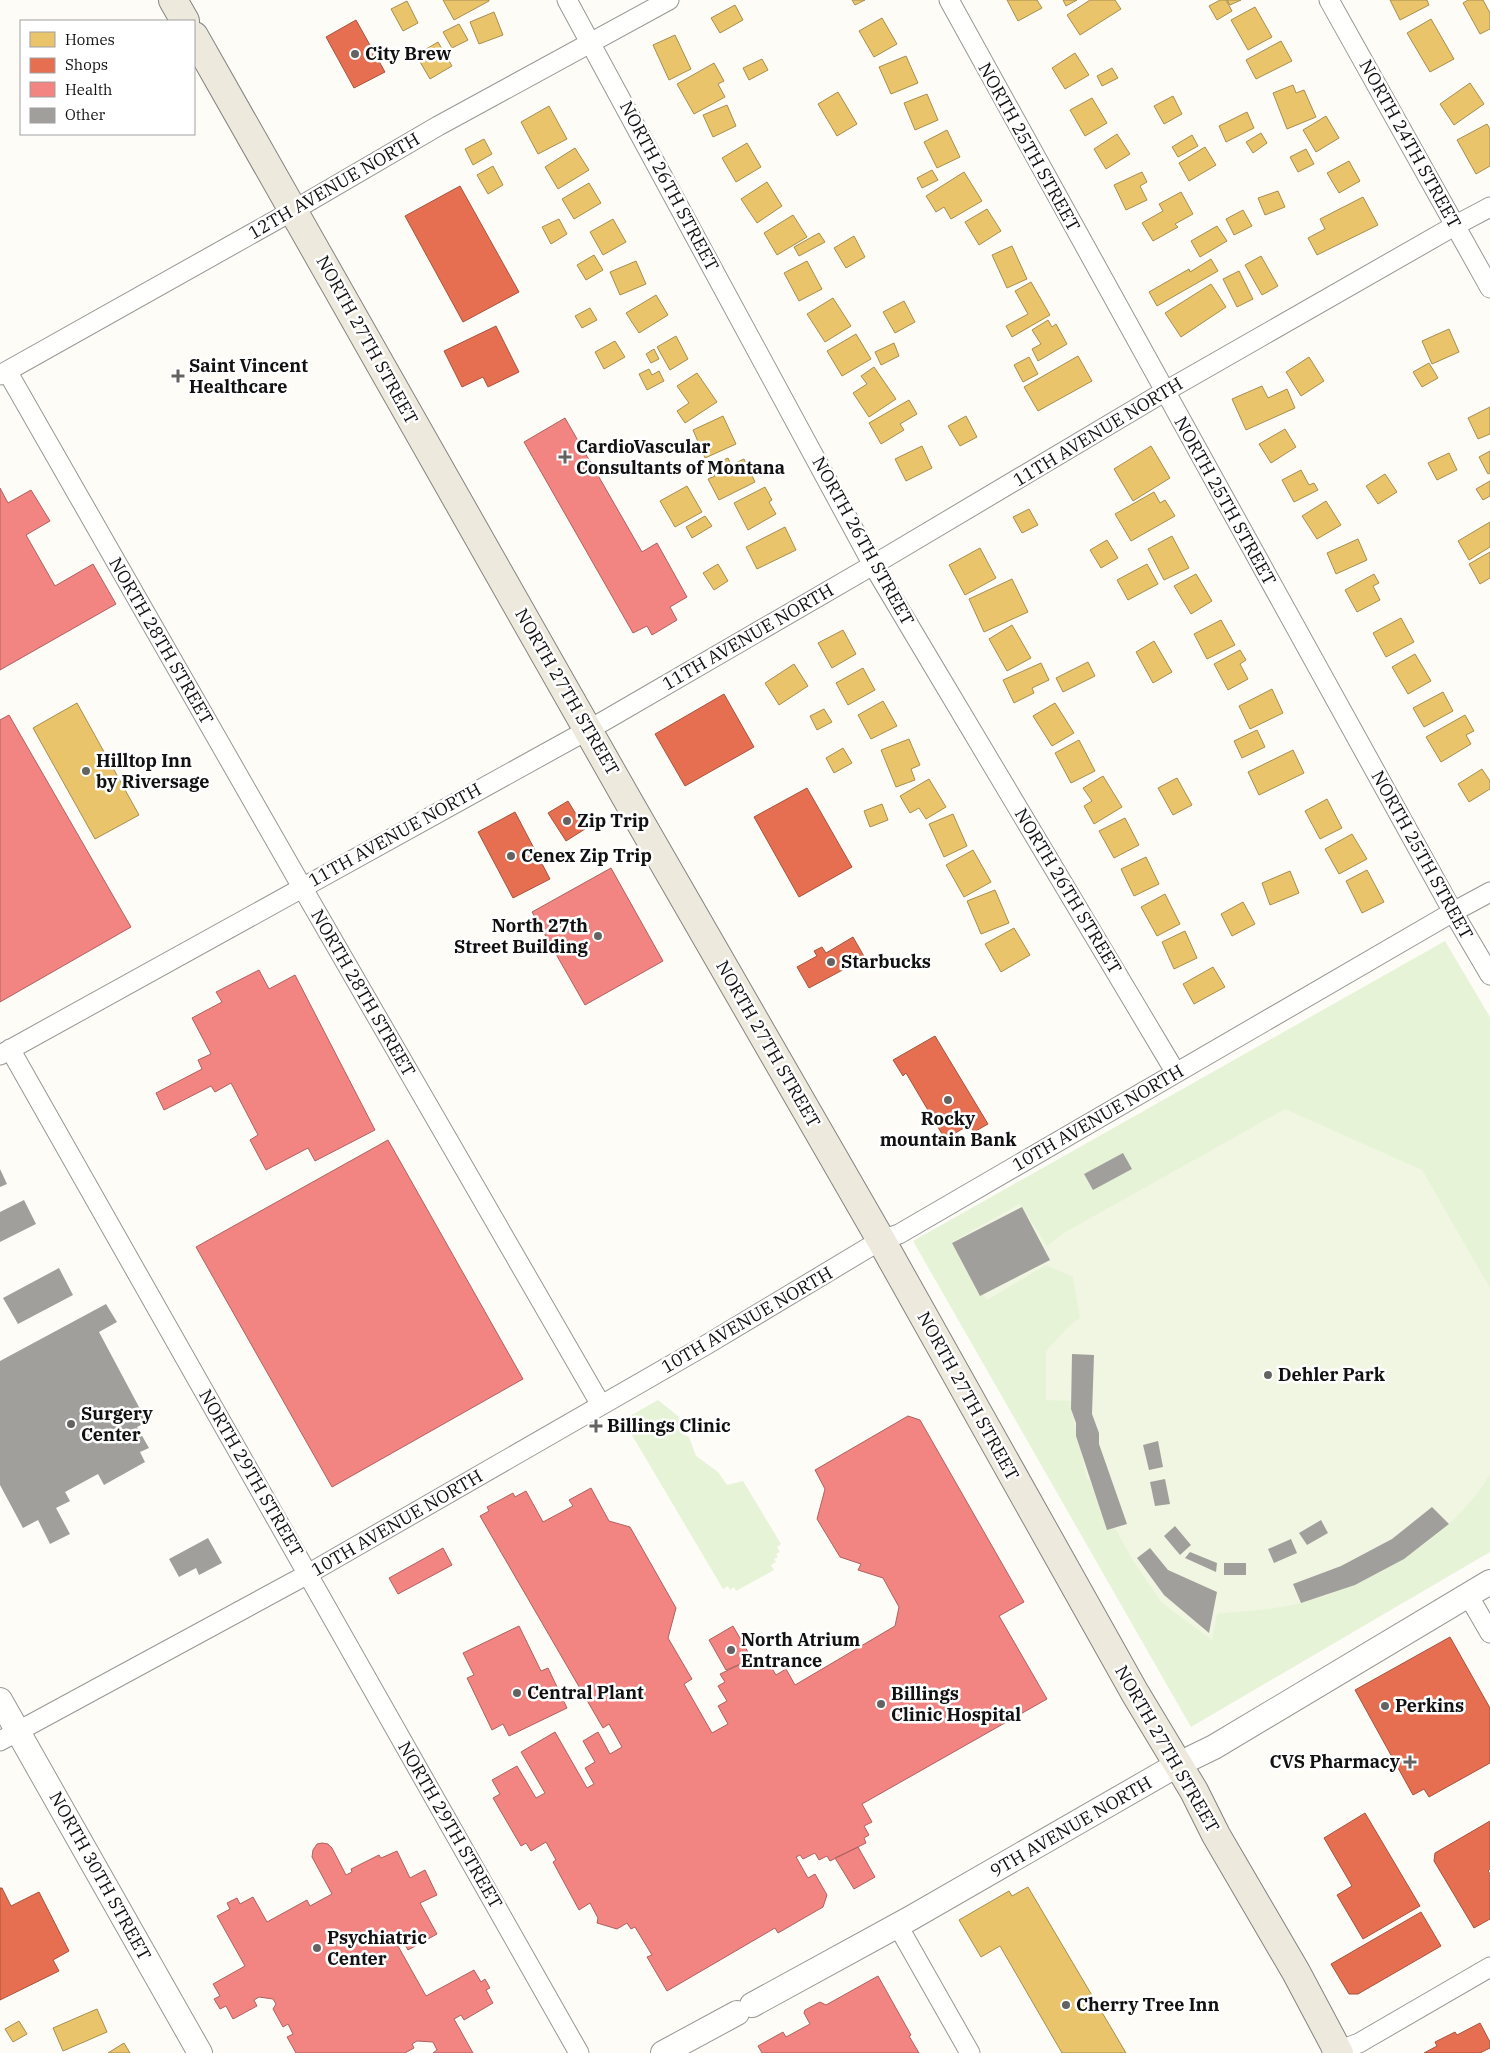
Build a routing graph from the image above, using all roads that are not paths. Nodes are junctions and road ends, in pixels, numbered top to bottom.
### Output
1 (173, 0) edge
2 (567, 0) edge
3 (669, 0) edge
4 (949, 0) edge
5 (1329, 0) edge
6 (184, 20) edge
7 (195, 38) edge
8 (592, 42) junction
9 (1490, 207) edge
10 (294, 210) junction
11 (1456, 225) junction
12 (1490, 288) edge
13 (3, 373) edge
14 (1164, 392) junction
15 (873, 565) junction
16 (588, 729) junction
17 (302, 887) junction
18 (1490, 892) edge
19 (1453, 912) junction
20 (1490, 975) edge
21 (5, 1052) edge
22 (1176, 1073) junction
23 (881, 1240) junction
24 (601, 1405) junction
25 (308, 1574) junction
26 (1490, 1582) edge
27 (1468, 1595) junction
28 (1490, 1633) edge
29 (0, 1700) edge
30 (9, 1736) edge
31 (1177, 1766) junction
32 (898, 1926) junction
33 (1490, 1967) edge
34 (1336, 2052) edge
35 (200, 2053) edge
36 (579, 2053) edge
37 (663, 2053) edge
38 (970, 2053) edge

1 - 6 main road
2 - 8 street, NORTH 26TH STREET
3 - 8 street, 12TH AVENUE NORTH
4 - 14 street, NORTH 25TH STREET
5 - 11 street, NORTH 24TH STREET
7 - 10 main road, NORTH 27TH STREET
8 - 10 street, 12TH AVENUE NORTH
8 - 15 street, NORTH 26TH STREET
9 - 11 street, 11TH AVENUE NORTH
10 - 13 street, 12TH AVENUE NORTH
10 - 16 main road, NORTH 27TH STREET
11 - 12 street, NORTH 24TH STREET
11 - 14 street, 11TH AVENUE NORTH
13 - 17 street, NORTH 28TH STREET
14 - 15 street, 11TH AVENUE NORTH
14 - 19 street, NORTH 25TH STREET
15 - 16 street, 11TH AVENUE NORTH
15 - 22 street, NORTH 26TH STREET
16 - 17 street, 11TH AVENUE NORTH
16 - 23 main road, NORTH 27TH STREET
17 - 21 street, 11TH AVENUE NORTH
17 - 24 street, NORTH 28TH STREET
18 - 19 street, 10TH AVENUE NORTH
19 - 20 street, NORTH 25TH STREET
19 - 22 street, 10TH AVENUE NORTH
21 - 25 street, NORTH 29TH STREET
22 - 23 street, 10TH AVENUE NORTH
23 - 24 street, 10TH AVENUE NORTH
23 - 31 main road, NORTH 27TH STREET
24 - 25 street, 10TH AVENUE NORTH
25 - 30 street, 10TH AVENUE NORTH
25 - 36 street, NORTH 29TH STREET
26 - 27 street, 9TH AVENUE NORTH
27 - 28 street
27 - 31 street, 9TH AVENUE NORTH
29 - 30 street, NORTH 30TH STREET
30 - 35 street, NORTH 30TH STREET
31 - 32 street, 9TH AVENUE NORTH
31 - 34 main road, NORTH 27TH STREET
32 - 37 street, 9TH AVENUE NORTH
32 - 38 street
33 - 34 street

